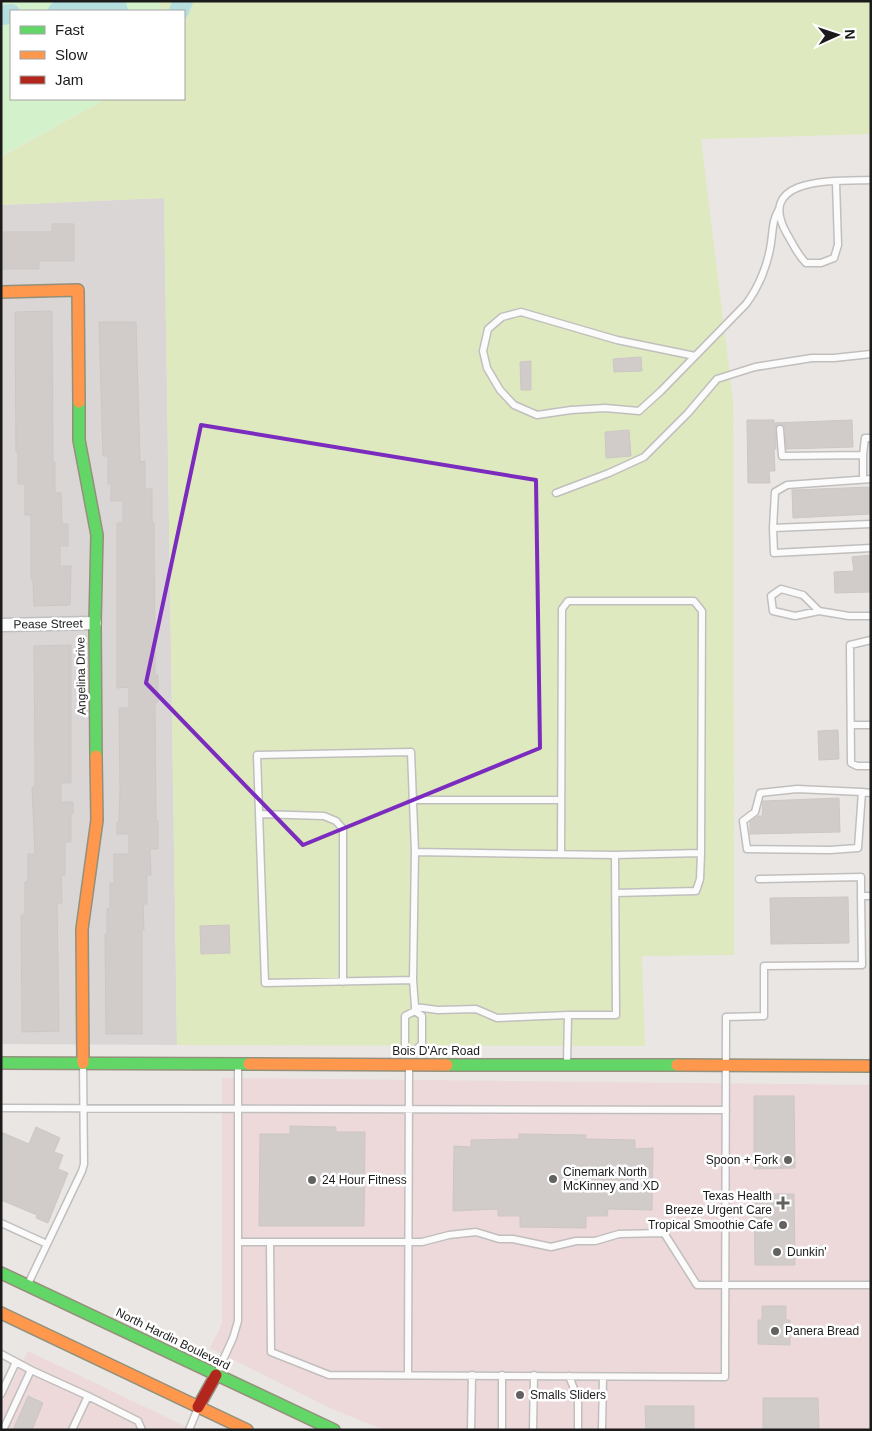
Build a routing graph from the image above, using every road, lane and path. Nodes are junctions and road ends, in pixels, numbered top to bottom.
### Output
1 (871, 180) edge
2 (836, 182) junction
3 (778, 209) junction
4 (1, 292) edge
5 (871, 354) edge
6 (695, 356) junction
7 (780, 429) dead end
8 (871, 438) edge
9 (863, 455) junction
10 (863, 479) junction
11 (871, 479) edge
12 (556, 493) dead end
13 (871, 524) edge
14 (773, 528) junction
15 (871, 548) edge
16 (819, 611) junction
17 (871, 616) edge
18 (94, 623) junction
19 (1, 625) edge
20 (871, 640) edge
21 (851, 725) junction
22 (871, 725) edge
23 (871, 766) edge
24 (862, 792) junction
25 (871, 792) edge
26 (412, 800) junction
27 (562, 800) junction
28 (259, 814) junction
29 (414, 852) junction
30 (701, 853) junction
31 (561, 854) junction
32 (615, 855) junction
33 (759, 879) dead end
34 (615, 893) junction
35 (861, 896) junction
36 (871, 896) edge
37 (413, 980) junction
38 (343, 982) junction
39 (415, 1009) junction
40 (568, 1015) junction
41 (413, 1052) junction
42 (1, 1063) edge
43 (83, 1063) junction
44 (238, 1064) junction
45 (411, 1064) junction
46 (567, 1065) junction
47 (726, 1066) junction
48 (871, 1066) edge
49 (83, 1107) junction
50 (1, 1108) edge
51 (237, 1108) junction
52 (408, 1110) junction
53 (726, 1110) junction
54 (1, 1223) edge
55 (238, 1242) junction
56 (270, 1242) junction
57 (408, 1242) junction
58 (47, 1244) junction
59 (1, 1273) edge
60 (27, 1285) junction
61 (725, 1285) junction
62 (871, 1285) edge
63 (1, 1313) edge
64 (1, 1354) edge
65 (16, 1362) junction
66 (32, 1370) junction
67 (216, 1375) junction
68 (408, 1375) junction
69 (472, 1375) junction
70 (502, 1375) junction
71 (534, 1375) junction
72 (569, 1376) junction
73 (603, 1377) junction
74 (1, 1394) edge
75 (88, 1396) junction
76 (198, 1407) junction
77 (3, 1430) edge
78 (72, 1430) edge
79 (142, 1430) edge
80 (189, 1430) edge
81 (248, 1430) edge
82 (334, 1430) edge
83 (471, 1430) edge
84 (502, 1430) edge
85 (533, 1430) edge
86 (578, 1430) edge
87 (602, 1430) edge

1 - 2 lane
2 - 3 lane
2 - 3 lane
3 - 6 lane
4 - 18 street, Angelina Drive
5 - 12 lane
6 - 6 lane
7 - 9 lane
8 - 9 lane
9 - 10 lane
10 - 11 lane
10 - 14 lane
13 - 14 lane
14 - 15 lane
16 - 16 lane
16 - 17 lane
18 - 19 street, Pease Street
18 - 43 street, Angelina Drive
20 - 21 lane
21 - 22 lane
21 - 23 lane
24 - 24 lane
24 - 25 lane
26 - 27 lane
26 - 28 lane
26 - 29 lane
27 - 30 lane
27 - 31 lane
28 - 38 lane
28 - 38 lane
29 - 31 lane
29 - 37 lane
30 - 32 lane
30 - 34 lane
31 - 32 lane
32 - 34 lane
33 - 35 lane
34 - 40 lane
35 - 36 lane
35 - 47 lane
37 - 38 lane
37 - 39 lane
39 - 40 lane
39 - 41 lane
39 - 41 lane
40 - 46 lane
41 - 45 lane
42 - 43 street, Bois D'Arc Road
43 - 44 street, Bois D'Arc Road
43 - 49 lane
44 - 45 street, Bois D'Arc Road
44 - 51 lane
45 - 46 street, Bois D'Arc Road
45 - 52 lane
46 - 47 street, Bois D'Arc Road
47 - 48 street, Bois D'Arc Road
47 - 53 lane
49 - 50 lane
49 - 51 lane
49 - 58 lane
51 - 52 lane
51 - 55 lane
52 - 53 lane
52 - 57 lane
53 - 61 lane
54 - 58 lane
55 - 56 lane
55 - 67 lane
56 - 57 lane
56 - 68 lane
57 - 61 lane
57 - 68 lane
58 - 60 lane
59 - 60 street, North Hardin Boulevard
60 - 67 street, North Hardin Boulevard
61 - 62 lane
61 - 73 lane
63 - 76 street
64 - 65 lane
65 - 66 lane
65 - 74 lane
66 - 75 lane
66 - 77 lane
67 - 76 street
67 - 82 street, North Hardin Boulevard
68 - 69 lane
69 - 70 lane
69 - 83 lane
70 - 71 lane
70 - 84 lane
71 - 72 lane
71 - 85 lane
72 - 73 lane
72 - 86 lane
73 - 87 lane
75 - 78 lane
75 - 79 lane
76 - 80 lane
76 - 81 street

